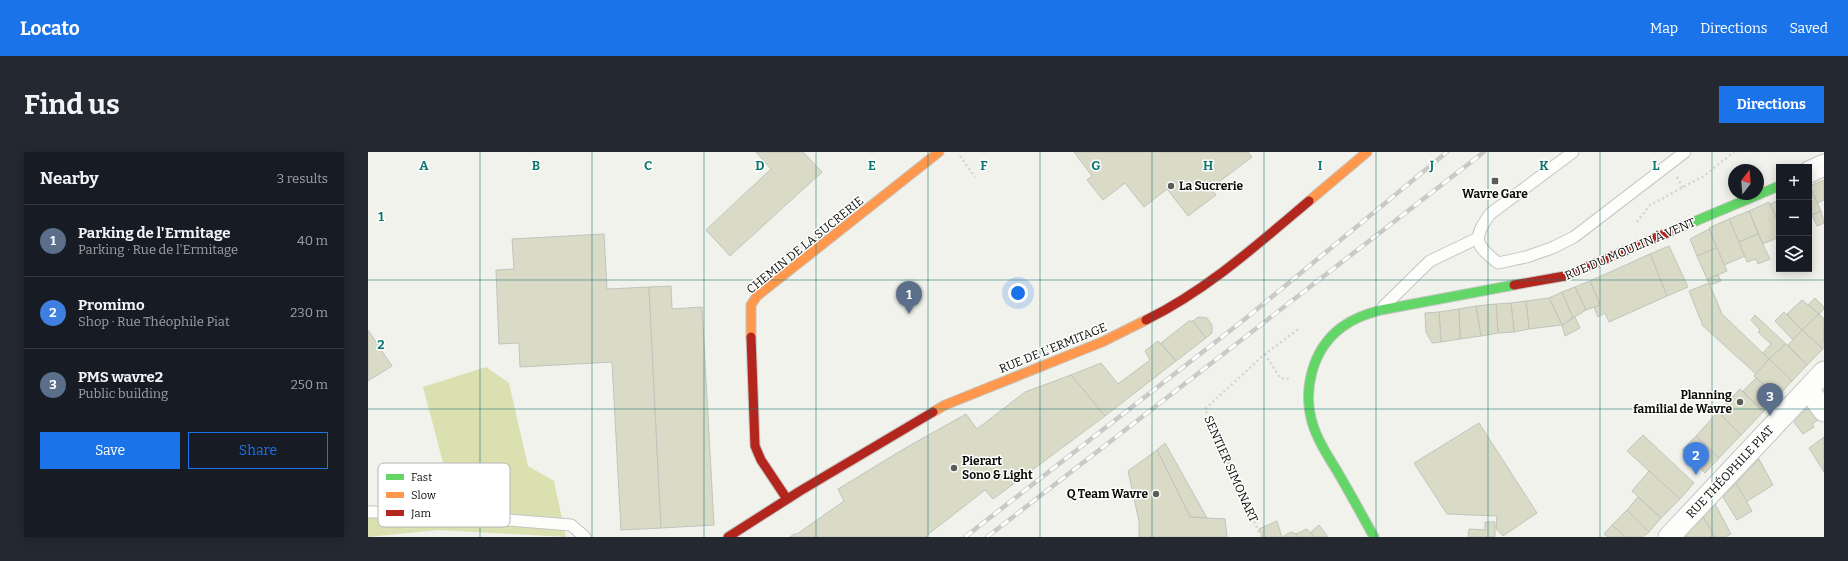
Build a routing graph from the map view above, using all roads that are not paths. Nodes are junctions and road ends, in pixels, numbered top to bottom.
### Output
1 (939, 152) edge
2 (1367, 152) edge
3 (1573, 152) edge
4 (1685, 152) edge
5 (1824, 164) edge
6 (1812, 170) edge
7 (1776, 187) edge
8 (1478, 238) junction
9 (1381, 310) junction
10 (1824, 372) edge
11 (1808, 389) junction
12 (1824, 411) edge
13 (787, 499) junction
14 (510, 520) edge
15 (585, 537) edge
16 (728, 537) edge
17 (1374, 537) edge
18 (1669, 537) edge

1 - 13 street, CHEMIN DE LA SUCRERIE
2 - 13 street, RUE DE L'ERMITAGE
3 - 8 lane
4 - 8 lane
5 - 6 street
7 - 9 street, RUE DU MOULIN À VENT
8 - 9 lane
9 - 17 street
10 - 11 street, RUE THÉOPHILE PIAT
11 - 12 street
11 - 18 street, RUE THÉOPHILE PIAT
13 - 16 street, RUE DE L'ERMITAGE
14 - 15 lane

